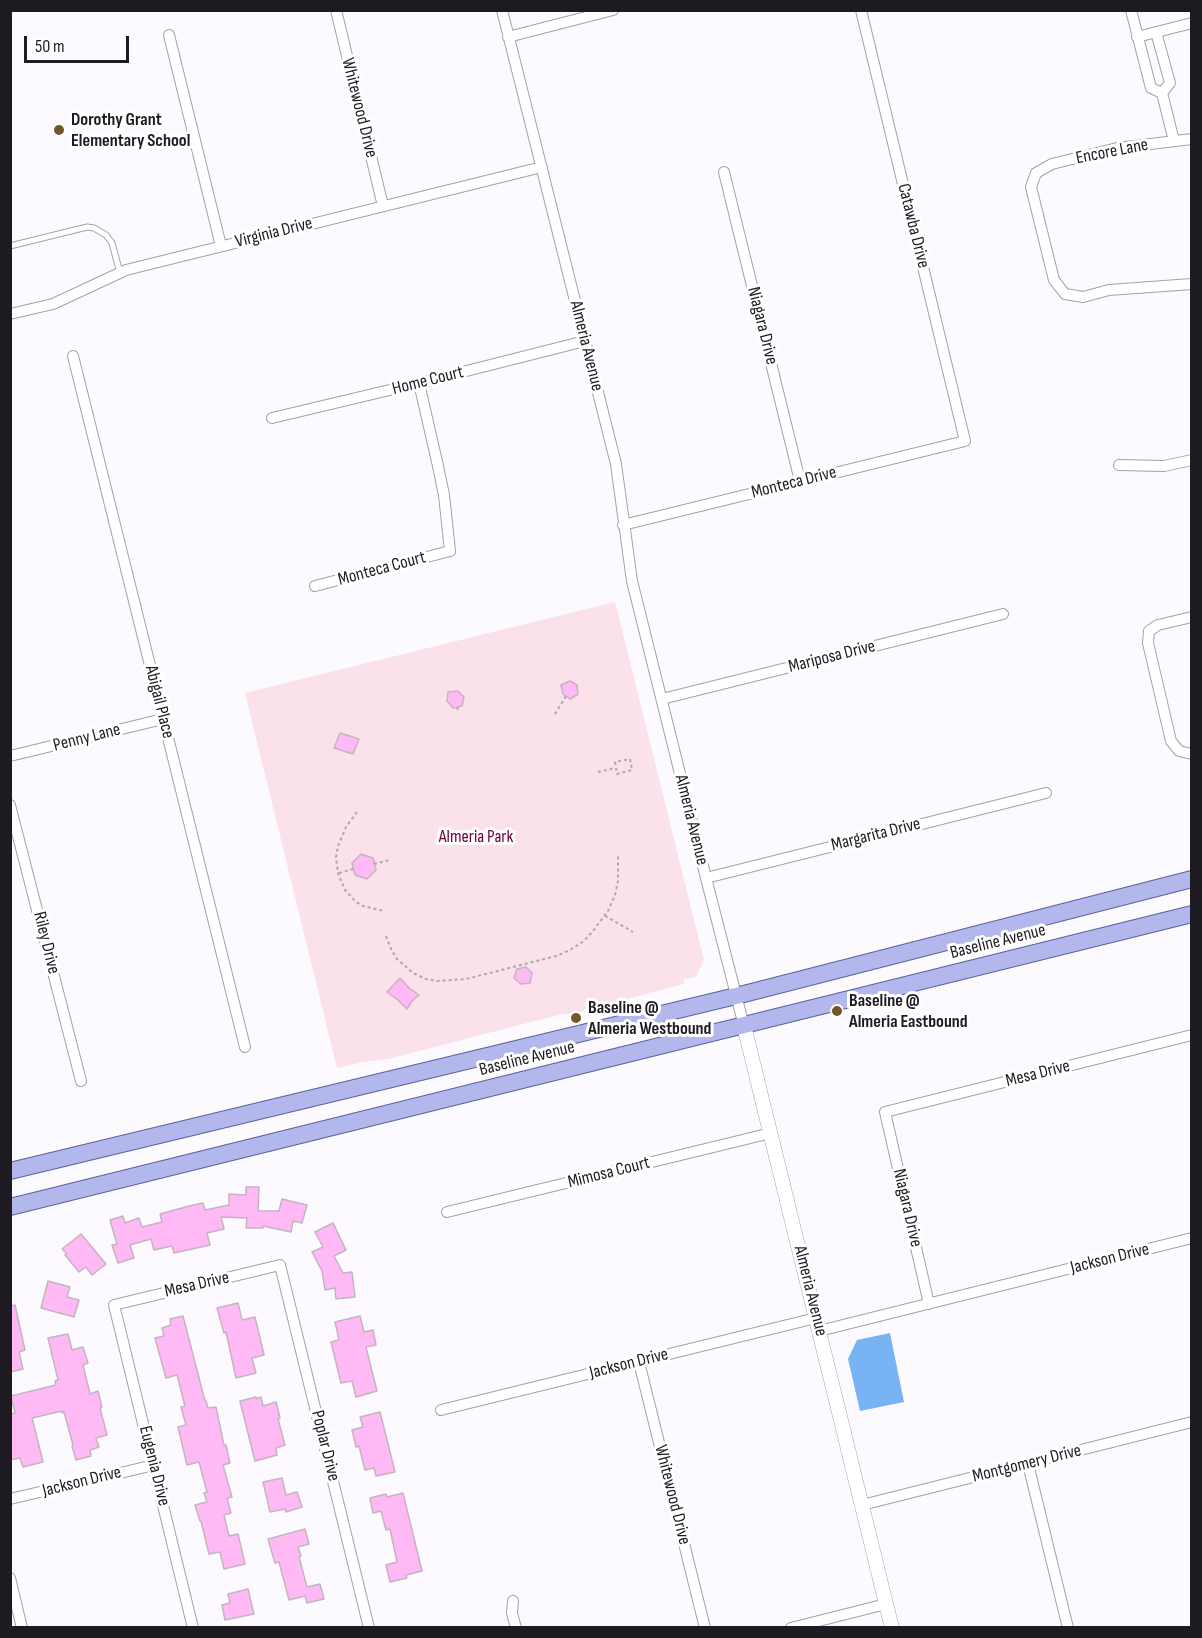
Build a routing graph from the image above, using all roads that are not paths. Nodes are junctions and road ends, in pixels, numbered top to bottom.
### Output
1 (336, 10) edge
2 (502, 10) edge
3 (613, 10) edge
4 (861, 10) edge
5 (1131, 10) edge
6 (1191, 23) edge
7 (1156, 32) junction
8 (169, 35) dead end
9 (508, 37) junction
10 (1137, 37) junction
11 (1162, 93) junction
12 (1191, 139) edge
13 (1174, 141) junction
14 (542, 167) junction
15 (724, 171) dead end
16 (383, 206) junction
17 (10, 246) edge
18 (221, 246) junction
19 (120, 273) junction
20 (1191, 284) edge
21 (10, 315) edge
22 (585, 341) junction
23 (73, 356) dead end
24 (419, 383) junction
25 (272, 418) dead end
26 (965, 441) joint
27 (1191, 460) edge
28 (1119, 465) dead end
29 (800, 481) junction
30 (623, 525) junction
31 (315, 586) dead end
32 (1003, 614) dead end
33 (1191, 617) edge
34 (662, 699) junction
35 (163, 719) junction
36 (1191, 754) edge
37 (10, 756) edge
38 (1046, 793) dead end
39 (10, 805) edge
40 (706, 878) junction
41 (1191, 879) edge
42 (1191, 914) edge
43 (736, 996) junction
44 (744, 1026) junction
45 (1191, 1035) edge
46 (245, 1047) dead end
47 (81, 1081) dead end
48 (885, 1112) joint
49 (771, 1133) junction
50 (10, 1171) edge
51 (10, 1207) edge
52 (447, 1212) dead end
53 (1191, 1238) edge
54 (280, 1265) joint
55 (929, 1304) junction
56 (114, 1305) joint
57 (818, 1324) junction
58 (639, 1362) junction
59 (441, 1410) dead end
60 (1191, 1422) edge
61 (1028, 1464) junction
62 (154, 1465) junction
63 (10, 1499) edge
64 (862, 1505) junction
65 (10, 1578) edge
66 (513, 1601) dead end
67 (886, 1604) junction
68 (22, 1628) edge
69 (194, 1628) edge
70 (369, 1628) edge
71 (516, 1628) edge
72 (705, 1628) edge
73 (791, 1628) edge
74 (892, 1628) edge
75 (1068, 1628) edge

1 - 16 street, Whitewood Drive
2 - 9 street, Almeria Avenue
3 - 9 street
4 - 26 street, Catawba Drive
5 - 10 street
6 - 7 street
7 - 10 street
7 - 11 street
8 - 18 street
9 - 14 street, Almeria Avenue
10 - 11 street
11 - 13 street
12 - 13 street, Encore Lane
13 - 20 street, Encore Lane
14 - 16 street, Virginia Drive
14 - 22 street, Almeria Avenue
15 - 29 street, Niagara Drive
16 - 18 street, Virginia Drive
17 - 19 lane
18 - 19 street, Virginia Drive
19 - 21 street, Virginia Drive
22 - 24 street, Home Court
22 - 30 street, Almeria Avenue
23 - 35 street, Abigail Place
24 - 25 street, Home Court
24 - 31 street, Monteca Court
26 - 29 street, Monteca Drive
27 - 28 street
29 - 30 street, Monteca Drive
30 - 34 street, Almeria Avenue
32 - 34 street, Mariposa Drive
33 - 36 street
34 - 40 street, Almeria Avenue
35 - 37 street, Penny Lane
35 - 46 street, Abigail Place
38 - 40 street, Margarita Drive
39 - 47 street, Riley Drive
40 - 43 street, Almeria Avenue
41 - 43 main road, Baseline Avenue
42 - 44 main road, Baseline Avenue
43 - 44 street, Almeria Avenue
43 - 50 main road, Baseline Avenue
44 - 49 street, Almeria Avenue
44 - 51 main road, Baseline Avenue
45 - 48 street, Mesa Drive
48 - 55 street, Niagara Drive
49 - 52 street, Mimosa Court
49 - 57 street, Almeria Avenue
53 - 55 street, Jackson Drive
54 - 56 street, Mesa Drive
54 - 70 street, Poplar Drive
55 - 57 street, Jackson Drive
56 - 62 street, Eugenia Drive
57 - 58 street, Jackson Drive
57 - 64 street, Almeria Avenue
58 - 59 street, Jackson Drive
58 - 72 street, Whitewood Drive
60 - 61 street, Montgomery Drive
61 - 64 street, Montgomery Drive
61 - 75 street
62 - 63 street, Jackson Drive
62 - 69 street, Eugenia Drive
64 - 67 street, Almeria Avenue
65 - 68 street
66 - 71 street
67 - 73 street
67 - 74 street, Almeria Avenue

